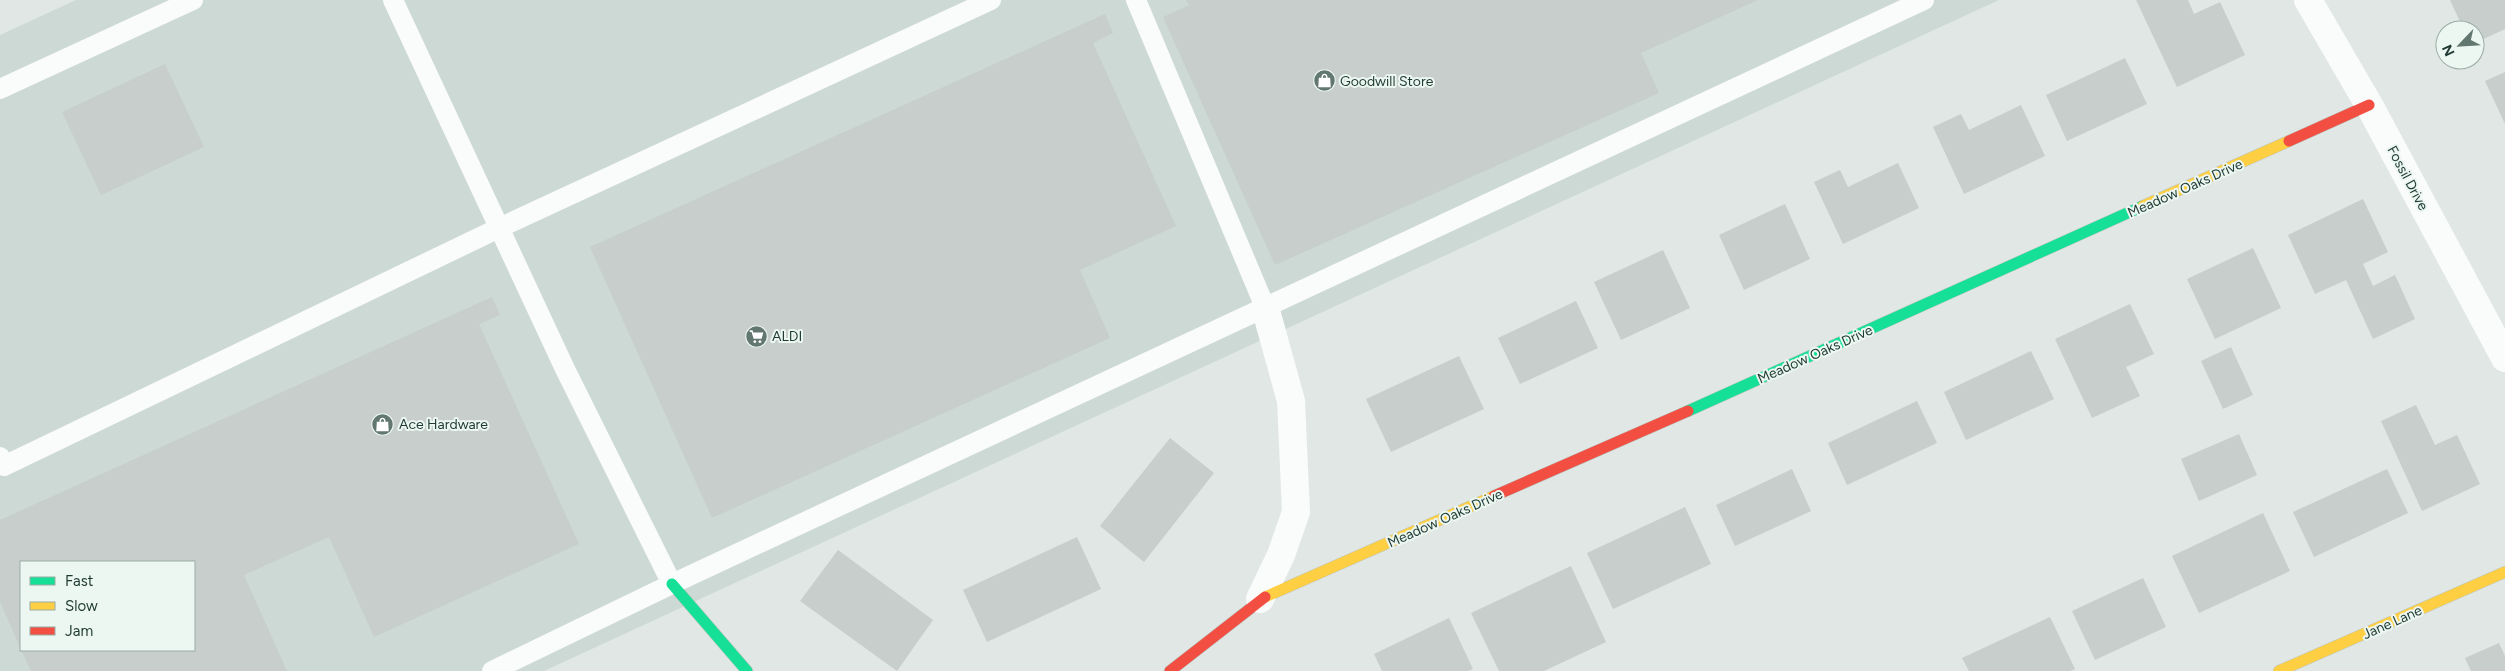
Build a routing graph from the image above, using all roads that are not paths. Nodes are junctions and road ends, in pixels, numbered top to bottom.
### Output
1 (193, 0) edge
2 (394, 0) edge
3 (991, 0) edge
4 (1136, 0) edge
5 (1924, 0) edge
6 (2308, 0) edge
7 (0, 89) edge
8 (2369, 105) junction
9 (499, 228) junction
10 (1265, 307) junction
11 (2505, 358) edge
12 (1, 464) edge
13 (2505, 572) edge
14 (672, 584) junction
15 (1260, 599) junction
16 (492, 671) edge
17 (747, 671) edge
18 (1170, 671) edge
19 (2279, 671) edge

1 - 7 lane
2 - 9 lane
3 - 9 lane
4 - 10 lane
5 - 10 lane
6 - 8 street, Fossil Drive
8 - 11 street, Fossil Drive
8 - 15 street, Meadow Oaks Drive
9 - 12 lane
9 - 14 lane
10 - 14 lane
10 - 15 street, Meadow Oaks Drive
13 - 19 street, Jane Lane
14 - 16 lane
14 - 17 street
15 - 18 street, Meadow Oaks Drive

